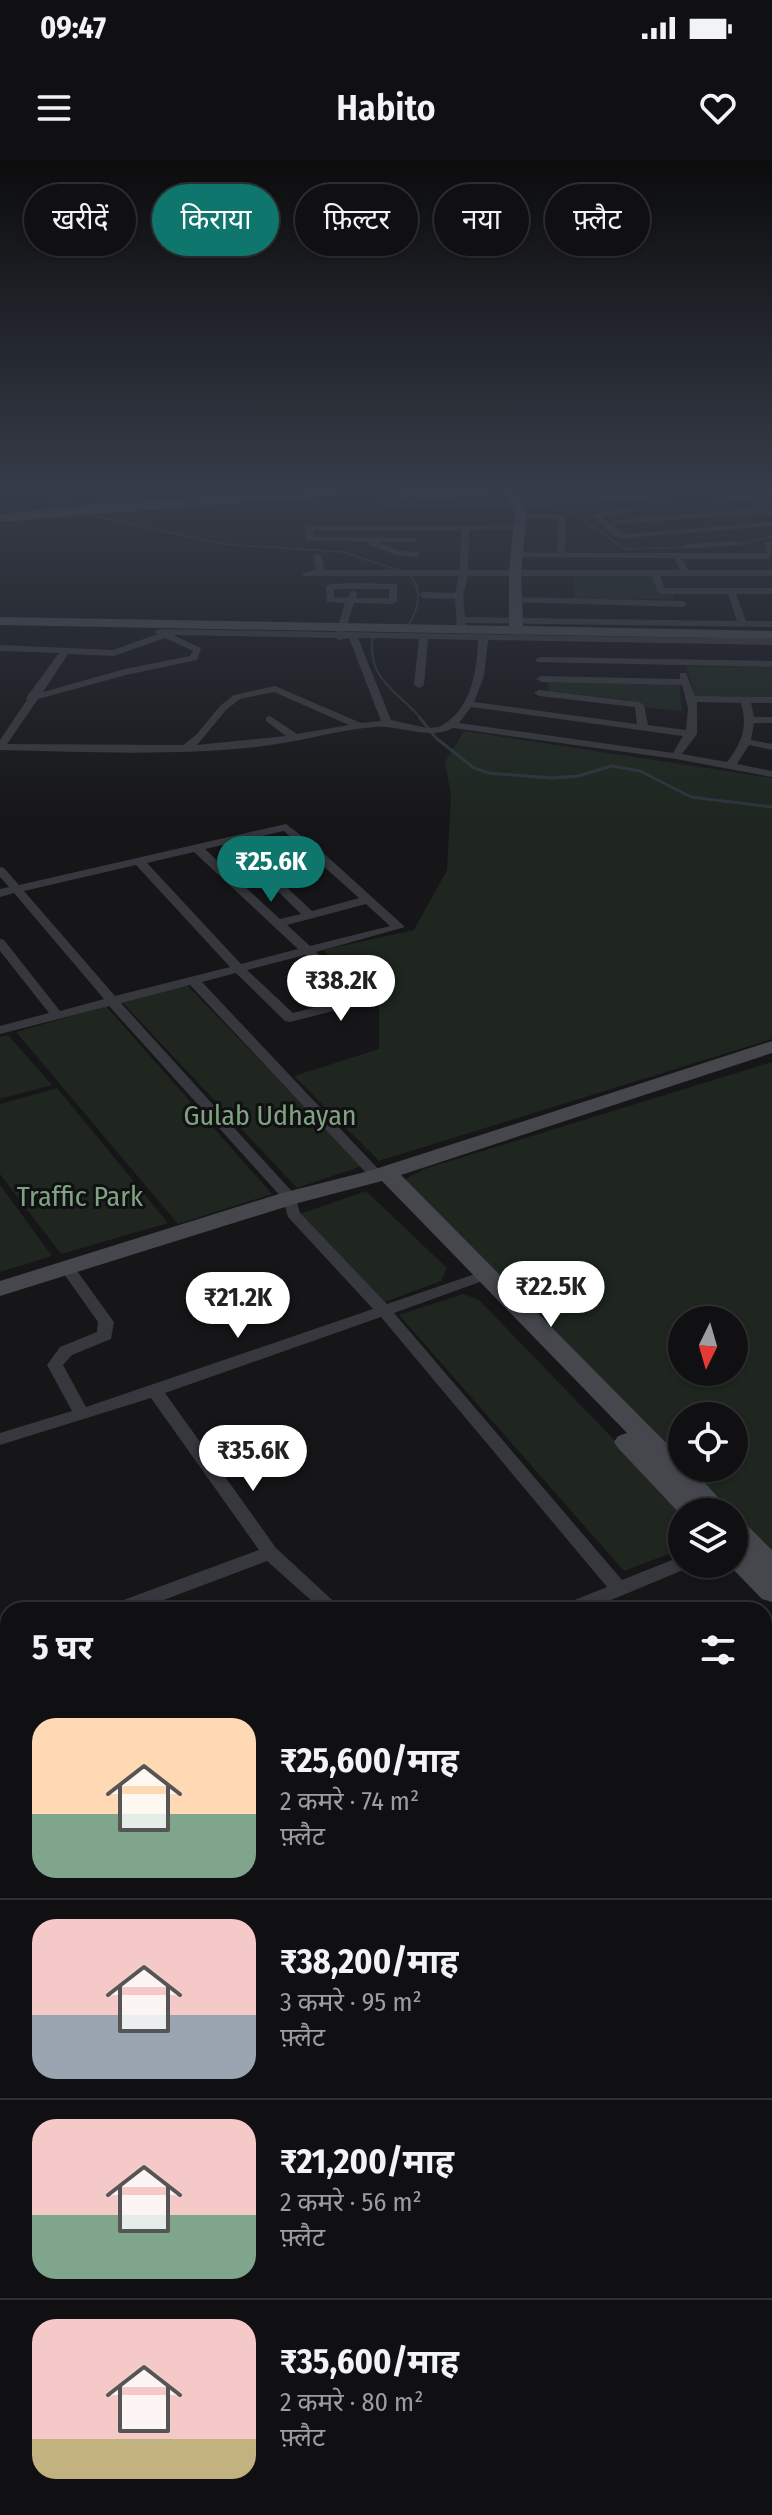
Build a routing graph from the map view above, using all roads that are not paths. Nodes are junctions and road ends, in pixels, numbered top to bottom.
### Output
1 (330, 600) edge
2 (351, 600) junction
3 (393, 600) edge
4 (459, 600) edge
5 (515, 600) joint
6 (682, 600) edge
7 (734, 600) edge
8 (570, 602) joint
9 (683, 604) junction
10 (0, 619) edge
11 (686, 623) junction
12 (742, 623) junction
13 (516, 624) junction
14 (772, 624) edge
15 (462, 629) junction
16 (418, 631) junction
17 (343, 632) junction
18 (772, 633) edge
19 (165, 635) junction
20 (483, 640) junction
21 (540, 641) junction
22 (772, 642) edge
23 (674, 643) junction
24 (0, 648) edge
25 (65, 652) junction
26 (540, 660) junction
27 (677, 663) junction
28 (772, 664) edge
29 (541, 679) junction
30 (686, 682) junction
31 (419, 685) dead end
32 (539, 693) junction
33 (31, 698) junction
34 (692, 699) junction
35 (745, 700) junction
36 (772, 700) edge
37 (469, 704) junction
38 (529, 712) junction
39 (270, 719) dead end
40 (752, 720) junction
41 (772, 720) edge
42 (391, 724) junction
43 (451, 725) junction
44 (363, 727) junction
45 (643, 727) junction
46 (692, 734) junction
47 (295, 738) junction
48 (748, 742) junction
49 (0, 747) edge
50 (772, 747) edge
51 (185, 749) junction
52 (676, 756) junction
53 (730, 766) junction
54 (772, 774) edge
55 (197, 848) junction
56 (316, 852) junction
57 (139, 861) junction
58 (258, 866) junction
59 (0, 870) edge
60 (226, 874) junction
61 (17, 890) junction
62 (0, 893) edge
63 (369, 899) junction
64 (309, 915) junction
65 (277, 924) junction
66 (0, 943) edge
67 (305, 950) junction
68 (238, 968) junction
69 (194, 981) junction
70 (112, 1001) junction
71 (56, 1014) junction
72 (1, 1027) edge
73 (772, 1047) edge
74 (381, 1174) junction
75 (290, 1198) junction
76 (67, 1267) junction
77 (477, 1277) junction
78 (0, 1289) edge
79 (383, 1310) junction
80 (155, 1391) junction
81 (81, 1412) junction
82 (0, 1439) edge
83 (681, 1498) edge
84 (705, 1498) edge
85 (748, 1549) edge
86 (270, 1553) junction
87 (748, 1557) edge
88 (772, 1566) edge
89 (668, 1569) edge
90 (619, 1589) junction
91 (772, 1592) edge
92 (138, 1602) edge
93 (325, 1602) edge
94 (588, 1602) edge

1 - 2 street
2 - 3 street
2 - 17 street
4 - 15 street
5 - 8 street
5 - 13 main road
6 - 9 street
7 - 12 street
8 - 9 street
9 - 11 street
10 - 17 main road
11 - 12 street
11 - 13 street
12 - 14 street
13 - 15 main road
13 - 18 main road
15 - 16 main road
15 - 18 main road
15 - 20 street
16 - 17 main road
16 - 31 street
17 - 19 street
17 - 42 street
19 - 25 street
19 - 33 street
20 - 21 street
20 - 37 street
21 - 23 street
21 - 26 street
22 - 23 street
23 - 27 street
24 - 25 street
25 - 33 street
26 - 27 street
26 - 29 street
27 - 28 street
27 - 30 street
29 - 30 street
29 - 32 street
30 - 34 street
32 - 38 street
32 - 45 street
33 - 49 street
34 - 35 street
34 - 46 street
35 - 36 street
35 - 40 street
37 - 38 street
37 - 43 street
38 - 45 street
39 - 47 street
40 - 41 street
40 - 48 street
42 - 43 street
42 - 44 street
43 - 52 street
44 - 47 street
44 - 51 street
45 - 46 street
46 - 52 street
47 - 51 street
48 - 50 street
48 - 53 street
49 - 51 street
52 - 53 street
53 - 54 street
55 - 56 street
55 - 57 street
55 - 60 street
56 - 58 street
56 - 63 street
57 - 61 street
57 - 68 street
58 - 60 street
58 - 64 street
59 - 61 street
60 - 65 street
61 - 62 street
61 - 70 street
63 - 64 street
63 - 67 street
64 - 65 street
65 - 67 street
66 - 71 street
67 - 68 street
67 - 68 street
68 - 69 street
69 - 70 street
69 - 74 street
70 - 71 street
70 - 75 street
71 - 72 street
73 - 74 main road
74 - 75 main road
74 - 77 main road
75 - 76 main road
75 - 79 street
76 - 78 main road
76 - 81 street
77 - 79 street
77 - 83 main road
77 - 84 main road
79 - 80 street
79 - 90 street
80 - 81 street
80 - 86 street
81 - 82 street
85 - 88 main road
86 - 92 street
86 - 93 street
87 - 91 main road
89 - 90 street
90 - 94 street

